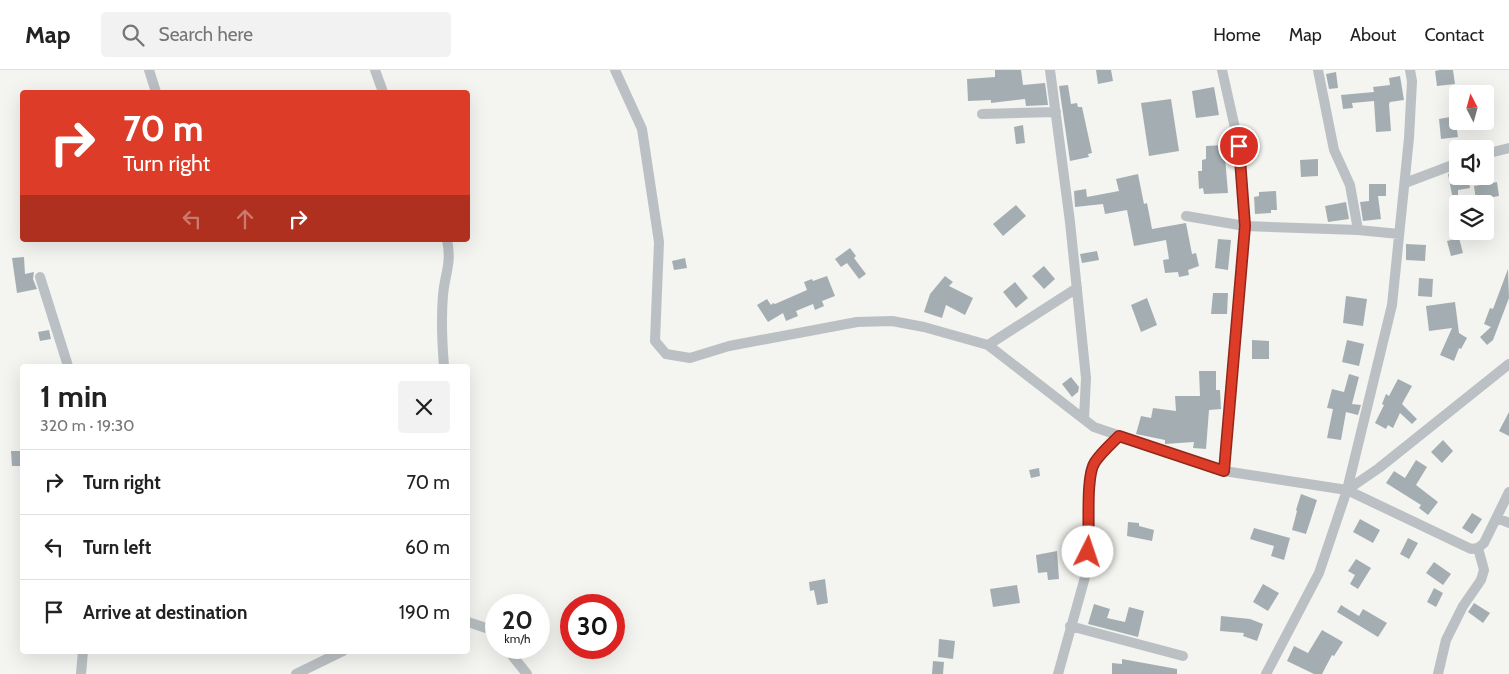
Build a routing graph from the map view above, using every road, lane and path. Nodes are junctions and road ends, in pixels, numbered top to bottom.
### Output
1 (149, 70) edge
2 (375, 70) edge
3 (616, 70) edge
4 (1050, 70) edge
5 (1222, 70) edge
6 (1318, 70) edge
7 (1410, 70) edge
8 (155, 90) edge
9 (382, 90) edge
10 (1056, 112) junction
11 (982, 114) dead end
12 (1509, 148) edge
13 (1494, 152) edge
14 (1449, 166) edge
15 (1405, 183) junction
16 (1186, 216) dead end
17 (1245, 226) junction
18 (1358, 230) junction
19 (1399, 234) junction
20 (447, 242) edge
21 (40, 277) dead end
22 (1077, 288) junction
23 (988, 345) junction
24 (67, 364) edge
25 (444, 364) edge
26 (1508, 366) edge
27 (1084, 419) junction
28 (1119, 436) junction
29 (1224, 471) junction
30 (1347, 490) junction
31 (1509, 492) edge
32 (1497, 518) junction
33 (1509, 522) edge
34 (1478, 548) junction
35 (470, 623) edge
36 (1070, 626) junction
37 (485, 628) edge
38 (83, 654) edge
39 (337, 654) edge
40 (1183, 656) dead end
41 (515, 659) edge
42 (81, 674) edge
43 (296, 674) edge
44 (527, 674) edge
45 (1058, 674) edge
46 (1266, 674) edge
47 (1438, 674) edge

1 - 8 street
2 - 9 street
3 - 23 street
4 - 10 street
5 - 17 street
6 - 18 street
7 - 15 street
10 - 11 street
10 - 22 street
12 - 13 street
14 - 15 street
15 - 19 street
16 - 17 street
17 - 18 street
17 - 29 street
18 - 19 street
19 - 30 street
20 - 25 street
21 - 24 street
22 - 23 street
22 - 27 street
23 - 27 street
26 - 30 street
27 - 28 street
28 - 29 street
28 - 36 street
29 - 30 street
30 - 34 street
30 - 46 street
31 - 32 street
32 - 33 street
32 - 34 street
34 - 47 street
35 - 37 street
36 - 40 street
36 - 45 street
38 - 42 street
39 - 43 street
41 - 44 street

